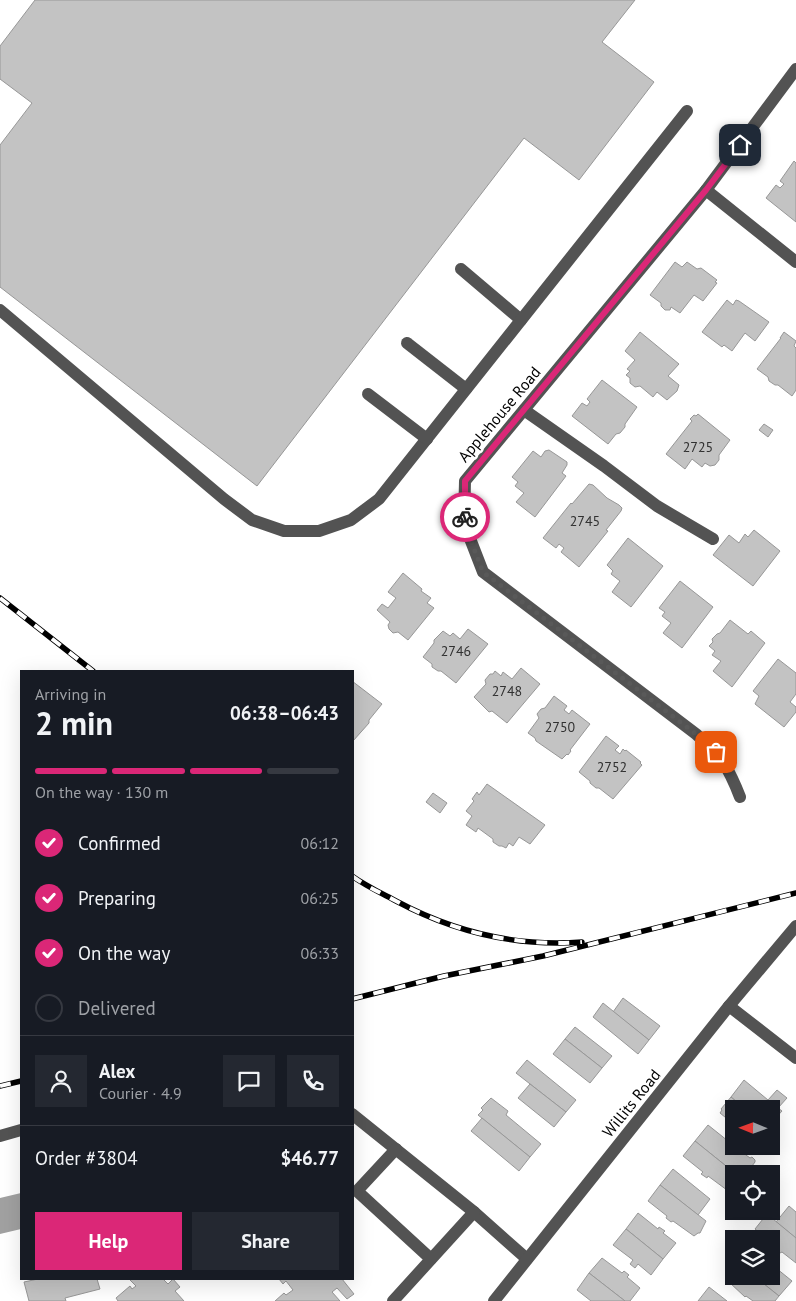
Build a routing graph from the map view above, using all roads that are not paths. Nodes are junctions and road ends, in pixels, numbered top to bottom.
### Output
1 (796, 69) edge
2 (687, 111) dead end
3 (706, 190) junction
4 (796, 262) edge
5 (461, 269) dead end
6 (0, 310) edge
7 (521, 320) junction
8 (408, 343) dead end
9 (466, 389) junction
10 (368, 394) dead end
11 (524, 410) junction
12 (427, 439) junction
13 (712, 539) dead end
14 (740, 797) dead end
15 (796, 926) edge
16 (729, 1006) junction
17 (796, 1058) edge
18 (354, 1116) edge
19 (20, 1130) edge
20 (0, 1136) edge
21 (396, 1149) junction
22 (474, 1212) junction
23 (431, 1259) junction
24 (527, 1259) junction
25 (393, 1301) edge
26 (494, 1301) edge

1 - 3 street, Applehouse Road
2 - 7 street
3 - 4 street
3 - 11 street, Applehouse Road
5 - 7 street
6 - 12 street
7 - 9 street
8 - 9 street
9 - 12 street
10 - 12 street
11 - 13 street
11 - 14 street, Applehouse Road
15 - 16 street, Willits Road
16 - 17 street
16 - 24 street, Willits Road
18 - 21 street
19 - 20 street
21 - 22 street
21 - 23 street
22 - 23 street
22 - 24 street
23 - 25 street
24 - 26 street, Willits Road

